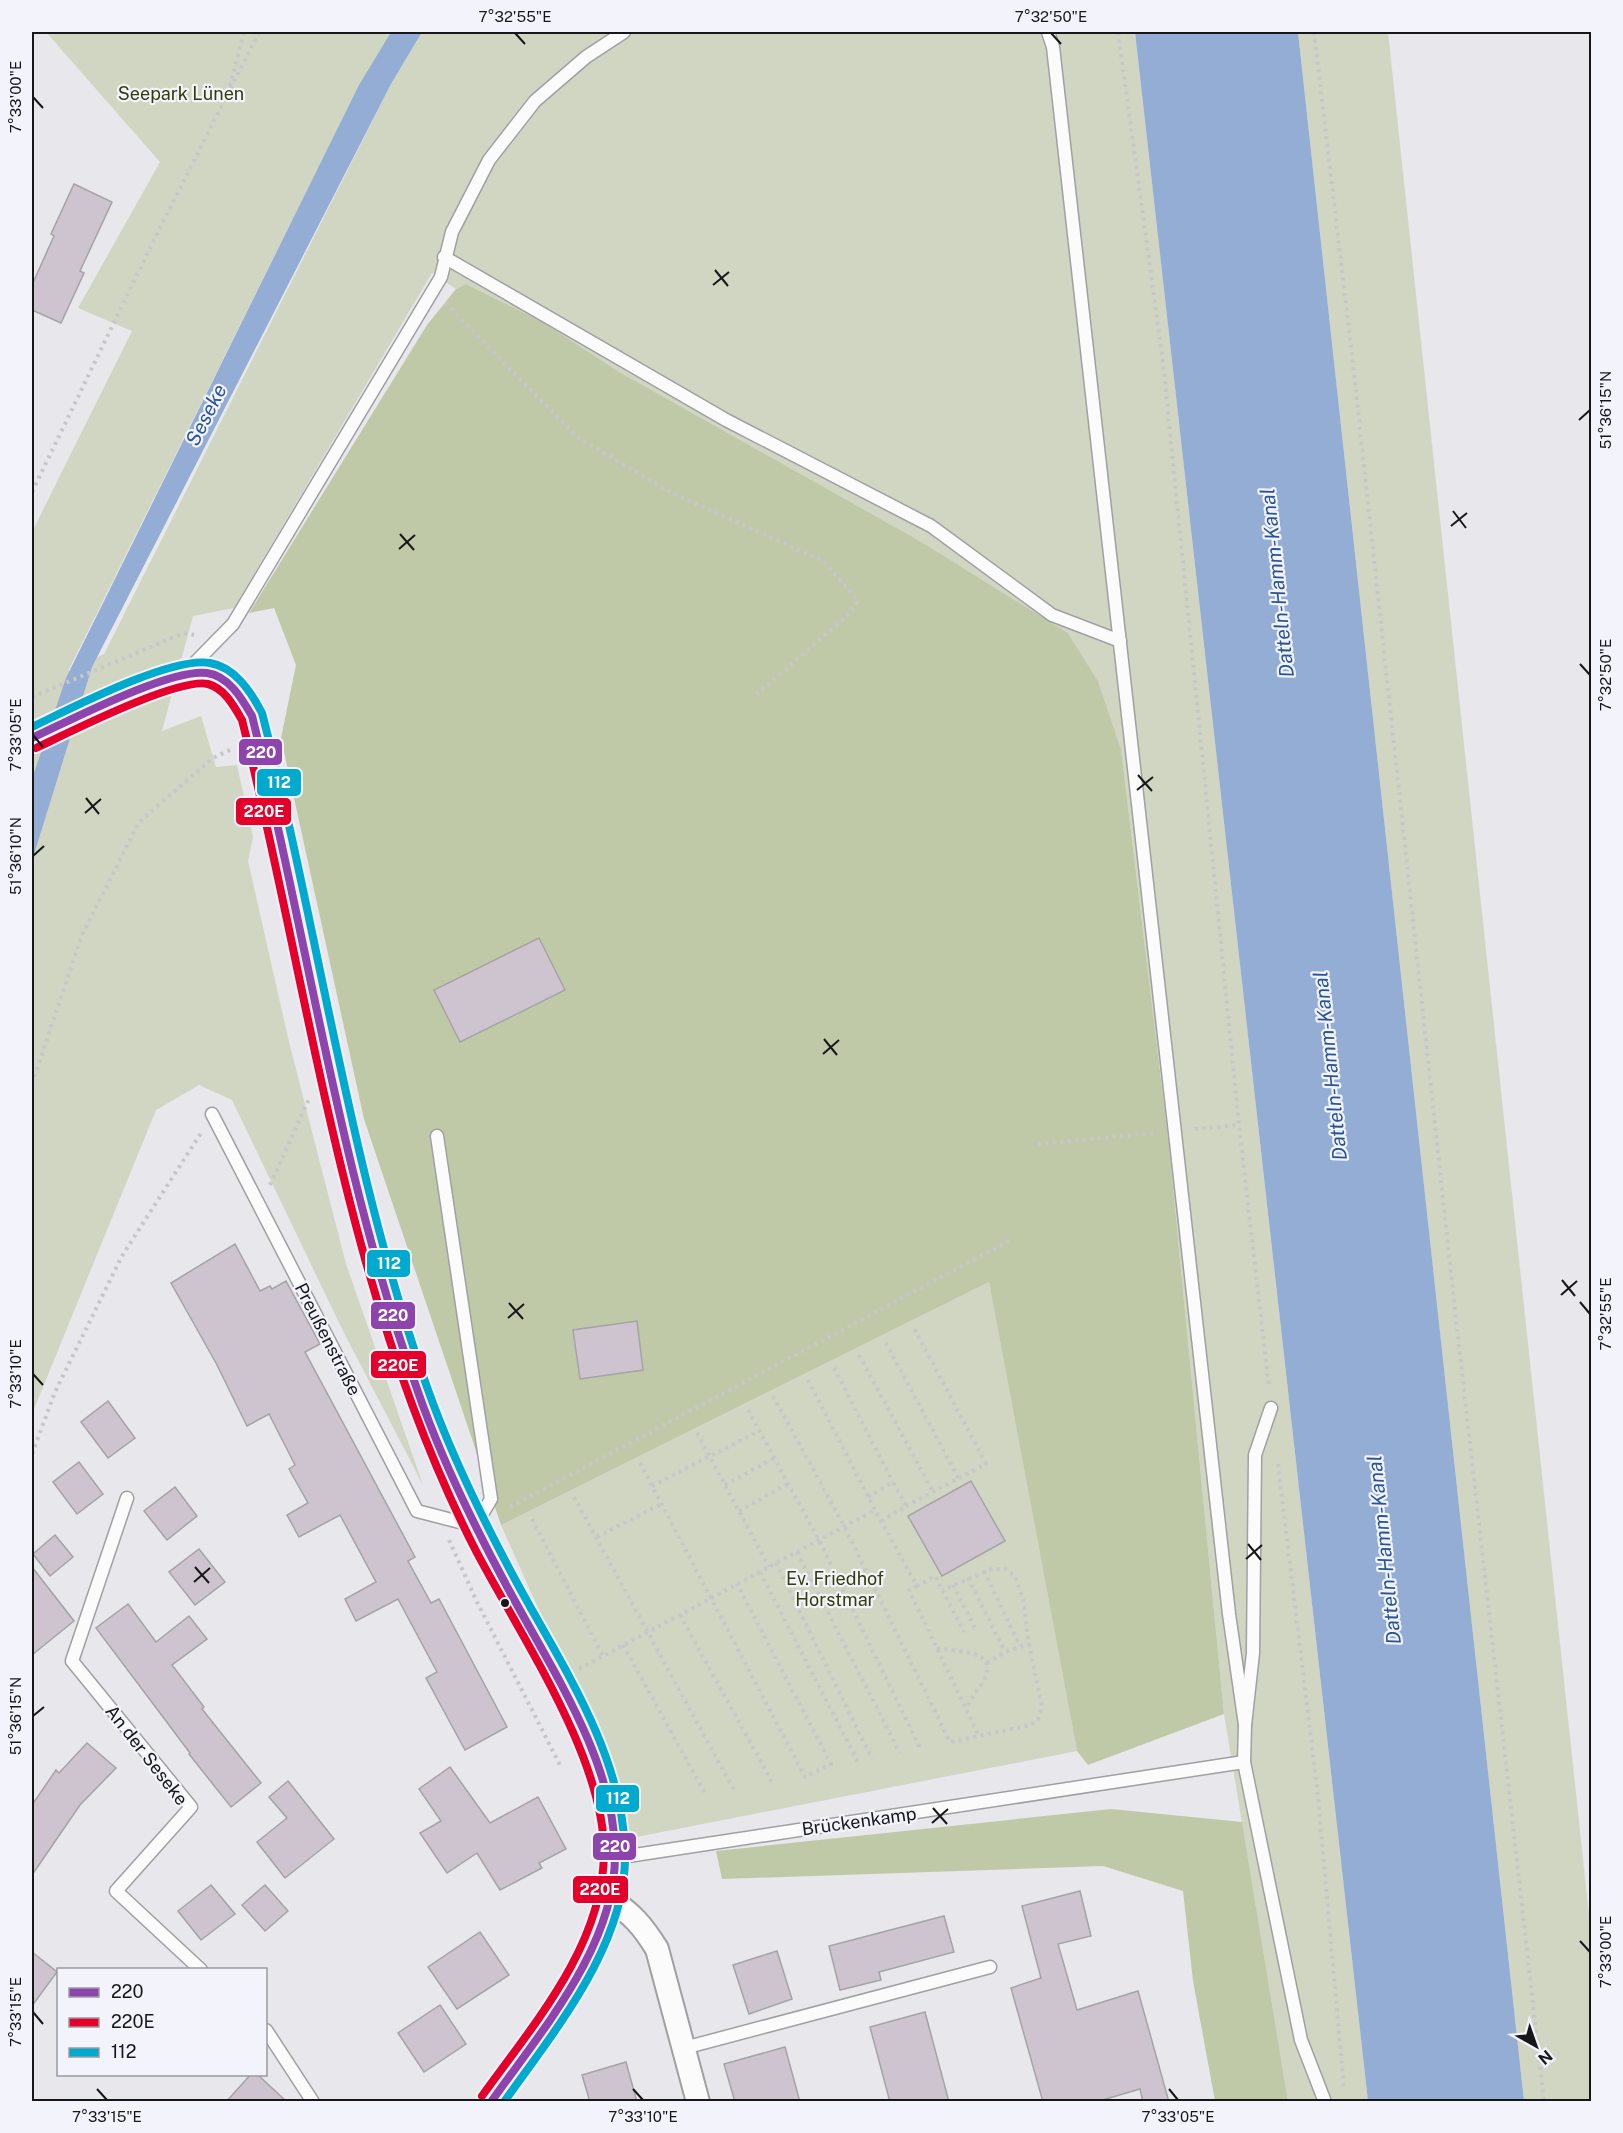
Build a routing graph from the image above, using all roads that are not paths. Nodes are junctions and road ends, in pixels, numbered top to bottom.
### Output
1 (624, 32) edge
2 (1048, 32) edge
3 (444, 257) junction
4 (1120, 640) junction
5 (184, 675) junction
6 (32, 738) edge
7 (212, 1114) road end
8 (437, 1136) dead end
9 (1271, 1408) road end
10 (127, 1498) dead end
11 (475, 1526) junction
12 (1245, 1725) junction
13 (1244, 1762) junction
14 (615, 1858) junction
15 (610, 1899) junction
16 (990, 1967) dead end
17 (199, 1968) edge
18 (267, 2032) edge
19 (684, 2048) junction
20 (313, 2102) edge
21 (491, 2102) edge
22 (698, 2102) edge
23 (1324, 2102) edge

1 - 3 lane
2 - 4 lane
3 - 4 lane
3 - 5 lane
4 - 12 lane
5 - 6 street
5 - 11 street
7 - 11 lane, Preußenstraße
8 - 11 lane
9 - 12 lane
10 - 17 lane, An der Seseke
11 - 14 street
12 - 13 lane
13 - 14 lane, Brückenkamp
13 - 23 lane
14 - 15 street
15 - 19 street
15 - 21 street
16 - 19 lane
18 - 20 lane
19 - 22 street

